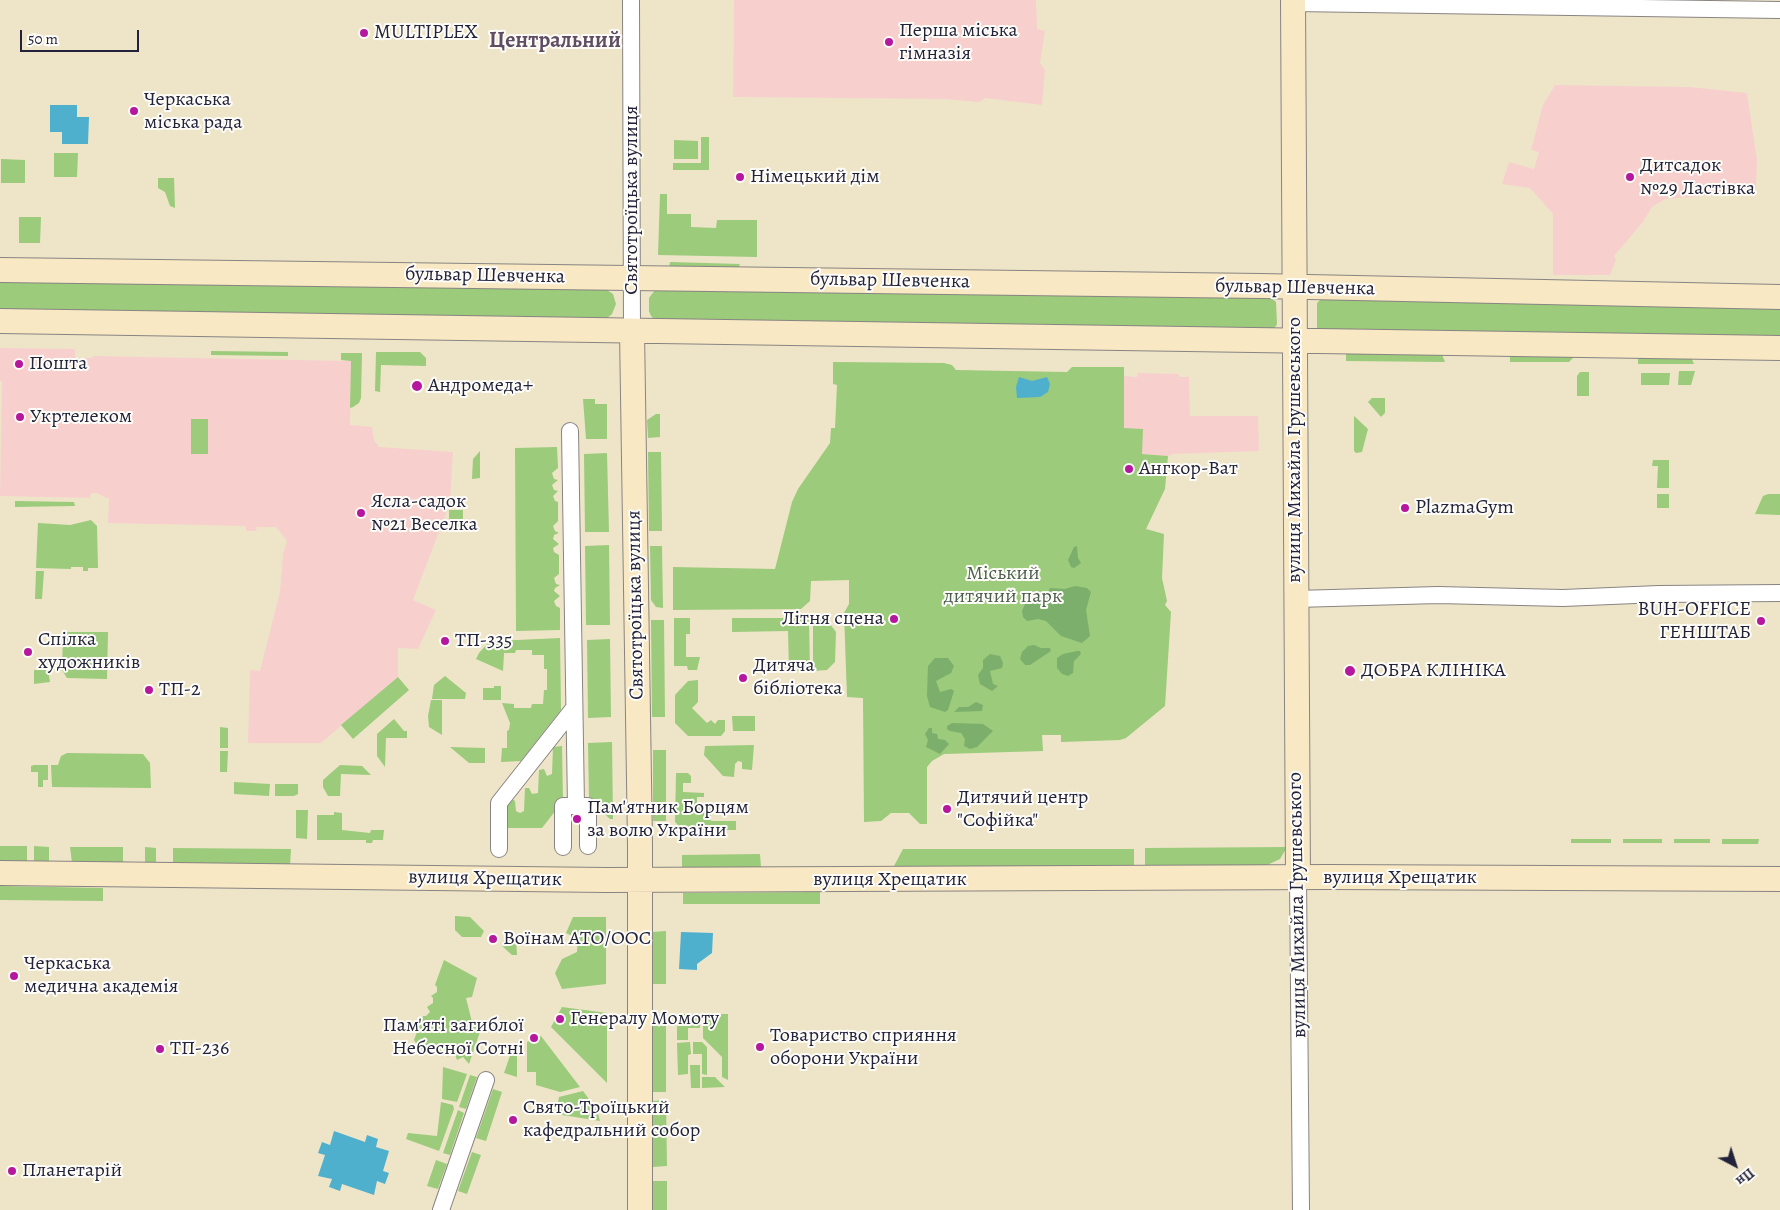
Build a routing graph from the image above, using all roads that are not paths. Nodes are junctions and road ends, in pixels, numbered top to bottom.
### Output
1 (631, 0) edge
2 (1293, 2) edge
3 (1780, 10) edge
4 (0, 270) edge
5 (631, 278) junction
6 (1294, 287) junction
7 (1780, 297) edge
8 (0, 321) edge
9 (632, 331) junction
10 (1295, 341) junction
11 (1780, 348) edge
12 (570, 431) dead end
13 (1780, 593) edge
14 (1296, 599) junction
15 (574, 708) junction
16 (576, 806) junction
17 (588, 846) dead end
18 (563, 847) dead end
19 (499, 849) dead end
20 (0, 874) edge
21 (1298, 878) junction
22 (1780, 879) edge
23 (639, 880) junction
24 (486, 1080) dead end
25 (441, 1210) edge
26 (640, 1210) edge
27 (1301, 1210) edge

1 - 5 street, Святотроїцька вулиця
2 - 3 street
2 - 6 main road, вулиця Михайла Грушевського
4 - 5 main road, бульвар Шевченка
5 - 6 main road, бульвар Шевченка
5 - 9 street, Святотроїцька вулиця
6 - 7 main road, бульвар Шевченка
6 - 10 main road, вулиця Михайла Грушевського
8 - 9 main road
9 - 10 main road
9 - 23 main road, Святотроїцька вулиця
10 - 11 main road
10 - 14 main road, вулиця Михайла Грушевського
12 - 15 street
13 - 14 street, вулиця Михайла Грушевського
14 - 21 main road, вулиця Михайла Грушевського
15 - 16 street
15 - 19 street
16 - 17 street
16 - 18 street
20 - 23 main road, вулиця Хрещатик
21 - 22 main road, вулиця Хрещатик
21 - 23 main road, вулиця Хрещатик
21 - 27 street, вулиця Михайла Грушевського
23 - 26 main road, Святотроїцька вулиця
24 - 25 street

